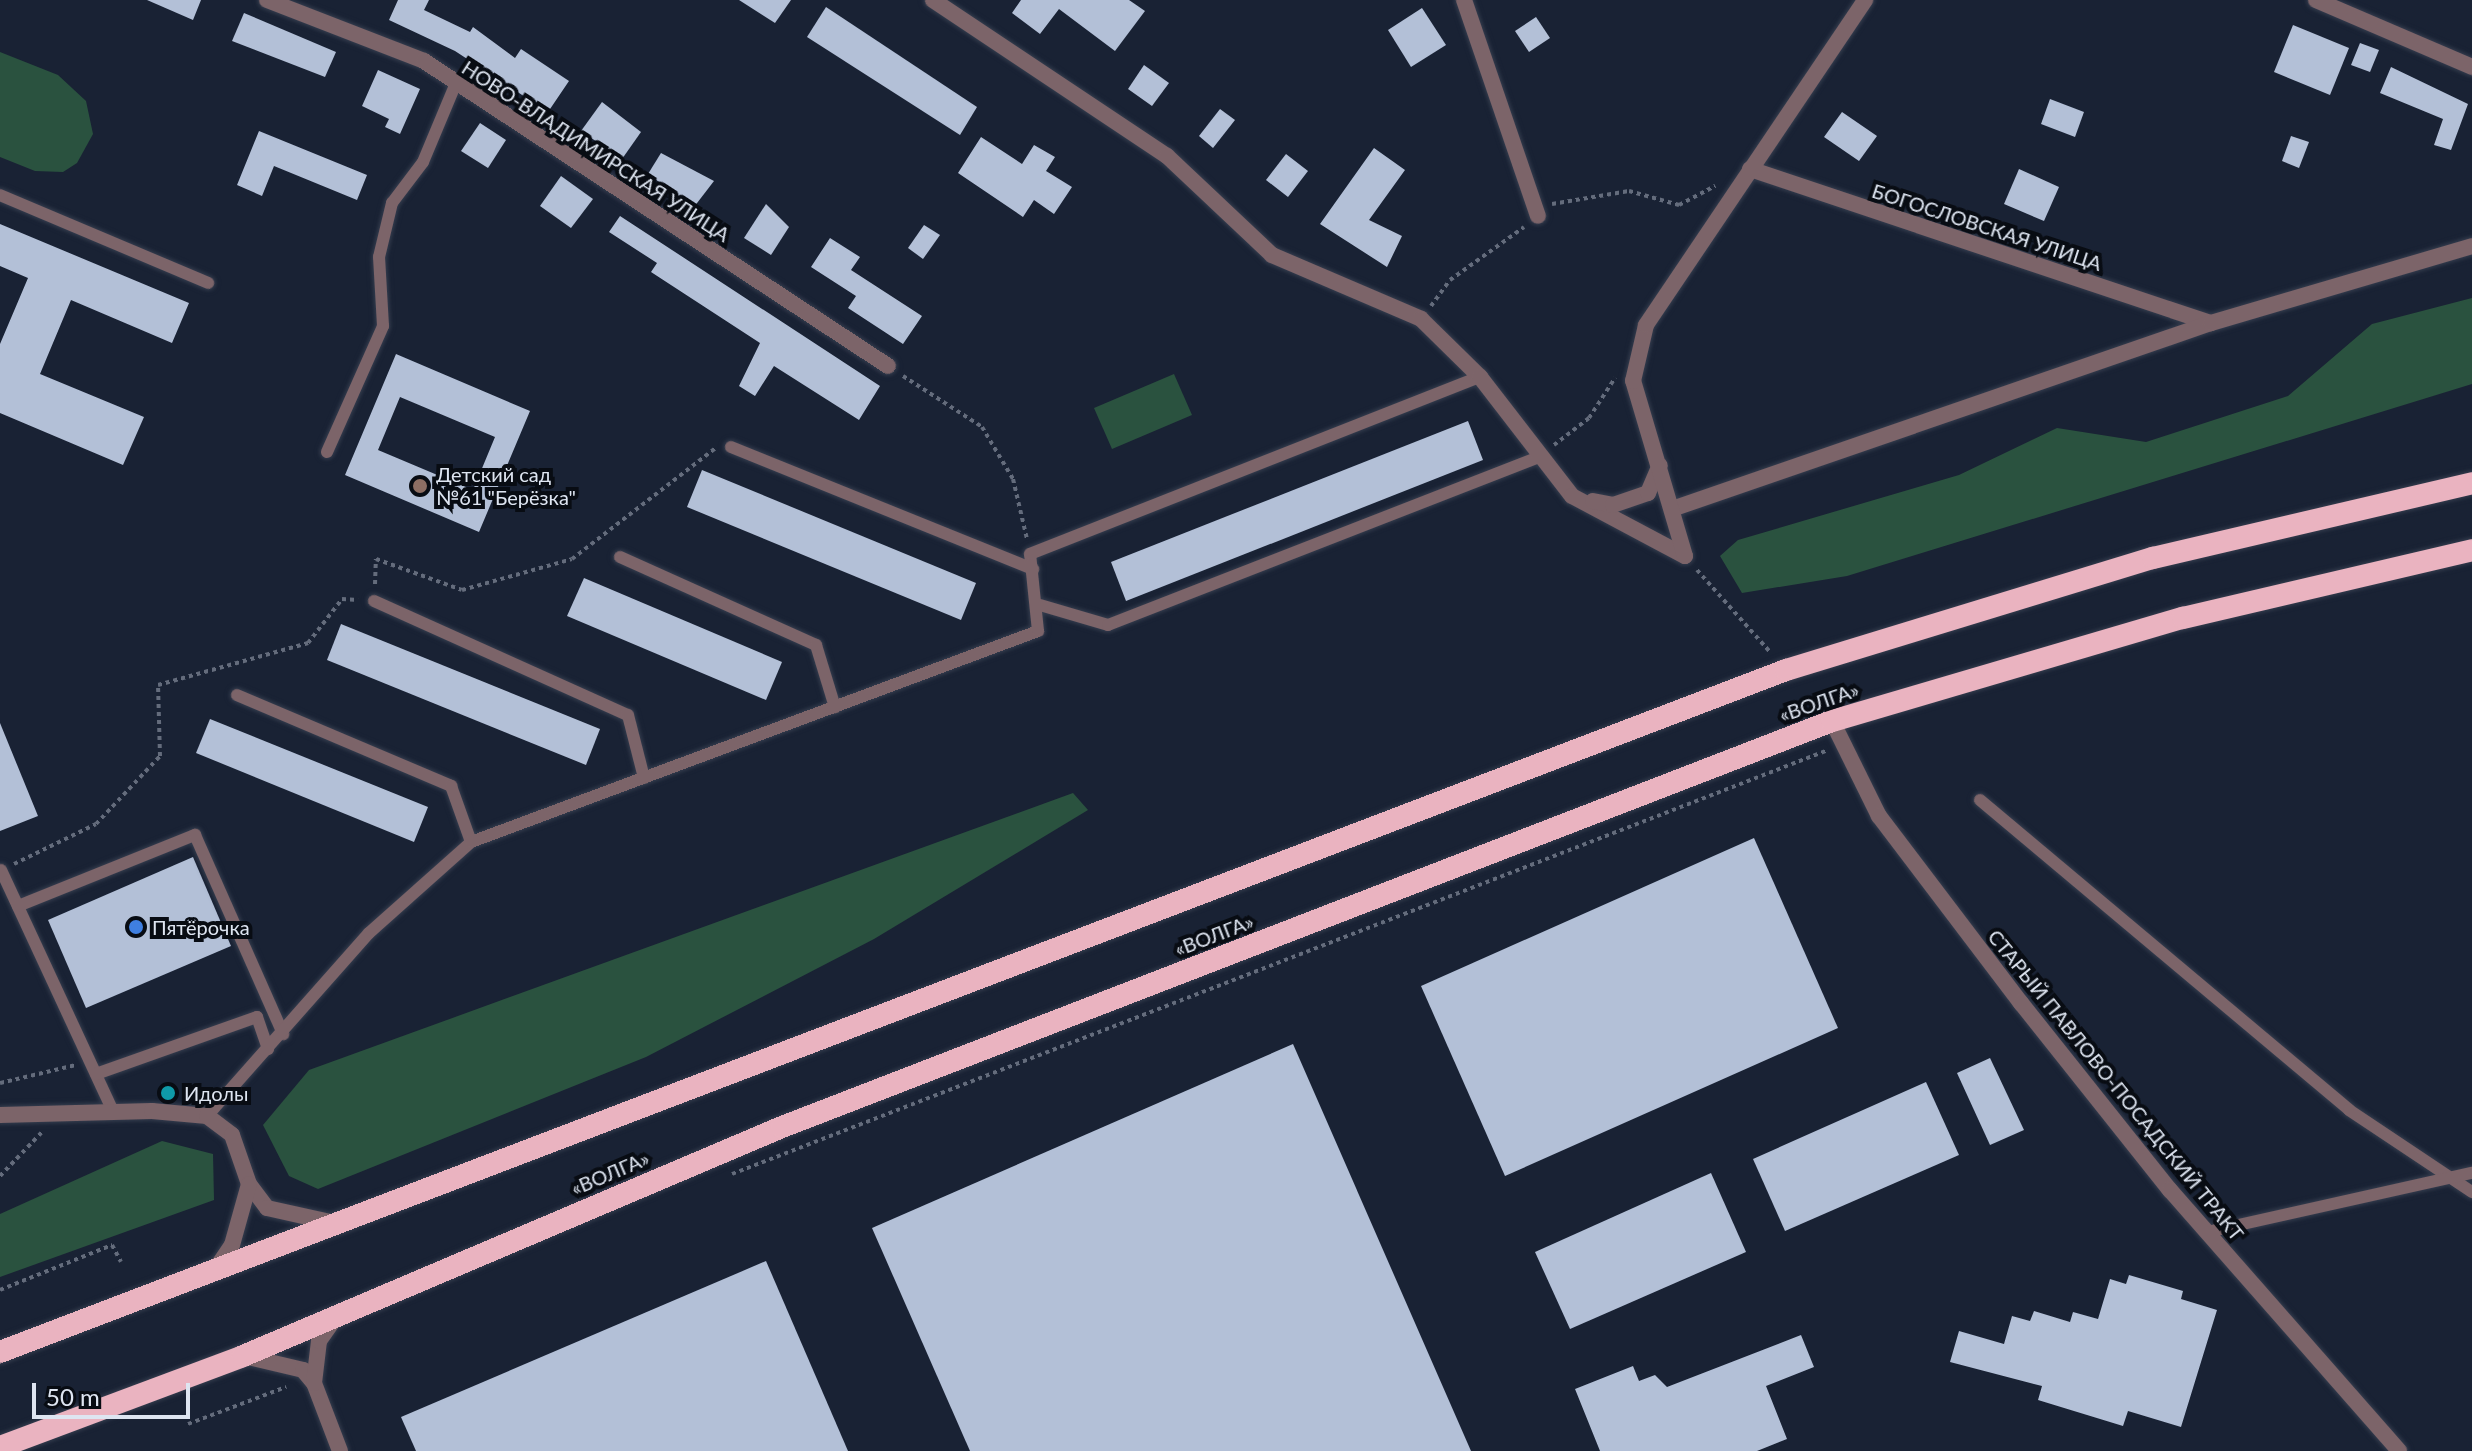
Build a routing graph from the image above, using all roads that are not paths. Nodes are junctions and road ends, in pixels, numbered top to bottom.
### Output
1 (267, 0) edge
2 (933, 0) edge
3 (1865, 0) edge
4 (2316, 0) edge
5 (1468, 4) edge
6 (2472, 67) edge
7 (456, 83) junction
8 (1750, 169) junction
9 (0, 195) edge
10 (1538, 216) road end
11 (2472, 246) edge
12 (208, 283) dead end
13 (2211, 323) junction
14 (888, 366) road end
15 (1480, 377) junction
16 (731, 447) road end
17 (327, 452) dead end
18 (1541, 456) junction
19 (1660, 465) junction
20 (2472, 483) edge
21 (1572, 496) junction
22 (1672, 509) junction
23 (2472, 550) edge
24 (620, 557) dead end
25 (1033, 569) junction
26 (374, 601) road end
27 (1040, 605) junction
28 (237, 695) dead end
29 (835, 707) junction
30 (1832, 721) junction
31 (644, 778) junction
32 (1980, 800) dead end
33 (471, 842) junction
34 (0, 869) edge
35 (18, 906) junction
36 (283, 1034) junction
37 (268, 1049) junction
38 (96, 1074) junction
39 (114, 1113) junction
40 (0, 1115) edge
41 (207, 1116) junction
42 (2472, 1173) edge
43 (2451, 1177) junction
44 (249, 1184) junction
45 (2472, 1192) edge
46 (346, 1221) junction
47 (2207, 1232) junction
48 (212, 1274) junction
49 (346, 1310) junction
50 (0, 1352) edge
51 (243, 1356) junction
52 (308, 1386) junction
53 (0, 1447) edge
54 (340, 1451) edge
55 (2399, 1451) edge

1 - 7 street, НОВО-ВЛАДИМИРСКАЯ УЛИЦА
2 - 15 street
3 - 8 street
4 - 6 street
5 - 10 street
7 - 14 street, НОВО-ВЛАДИМИРСКАЯ УЛИЦА
7 - 17 lane
8 - 13 street, БОГОСЛОВСКАЯ УЛИЦА
8 - 19 street
9 - 12 lane
11 - 13 street
13 - 22 street
15 - 18 street
15 - 25 lane
16 - 25 lane
18 - 21 street
18 - 27 lane
19 - 21 street
19 - 22 street
20 - 46 highway, «ВОЛГА»
21 - 22 street
23 - 30 highway, «ВОЛГА»
24 - 29 lane
25 - 27 lane
26 - 31 lane
27 - 29 lane
28 - 33 lane
29 - 31 lane
30 - 47 street, СТАРЫЙ ПАВЛОВО-ПОСАДСКИЙ ТРАКТ
30 - 49 highway, «ВОЛГА»
31 - 33 lane
32 - 43 lane
33 - 36 lane
34 - 35 lane
35 - 36 lane
35 - 38 lane
36 - 37 lane
37 - 38 lane
37 - 41 lane
38 - 39 lane
39 - 40 street
39 - 41 street
41 - 44 street
42 - 43 lane
43 - 45 lane
43 - 47 lane
44 - 46 street
44 - 48 street
46 - 48 highway, «ВОЛГА»
47 - 55 street, СТАРЫЙ ПАВЛОВО-ПОСАДСКИЙ ТРАКТ
48 - 50 highway, «ВОЛГА»
49 - 51 highway, «ВОЛГА»
49 - 52 street
51 - 52 street
51 - 53 highway, «ВОЛГА»
52 - 54 street

